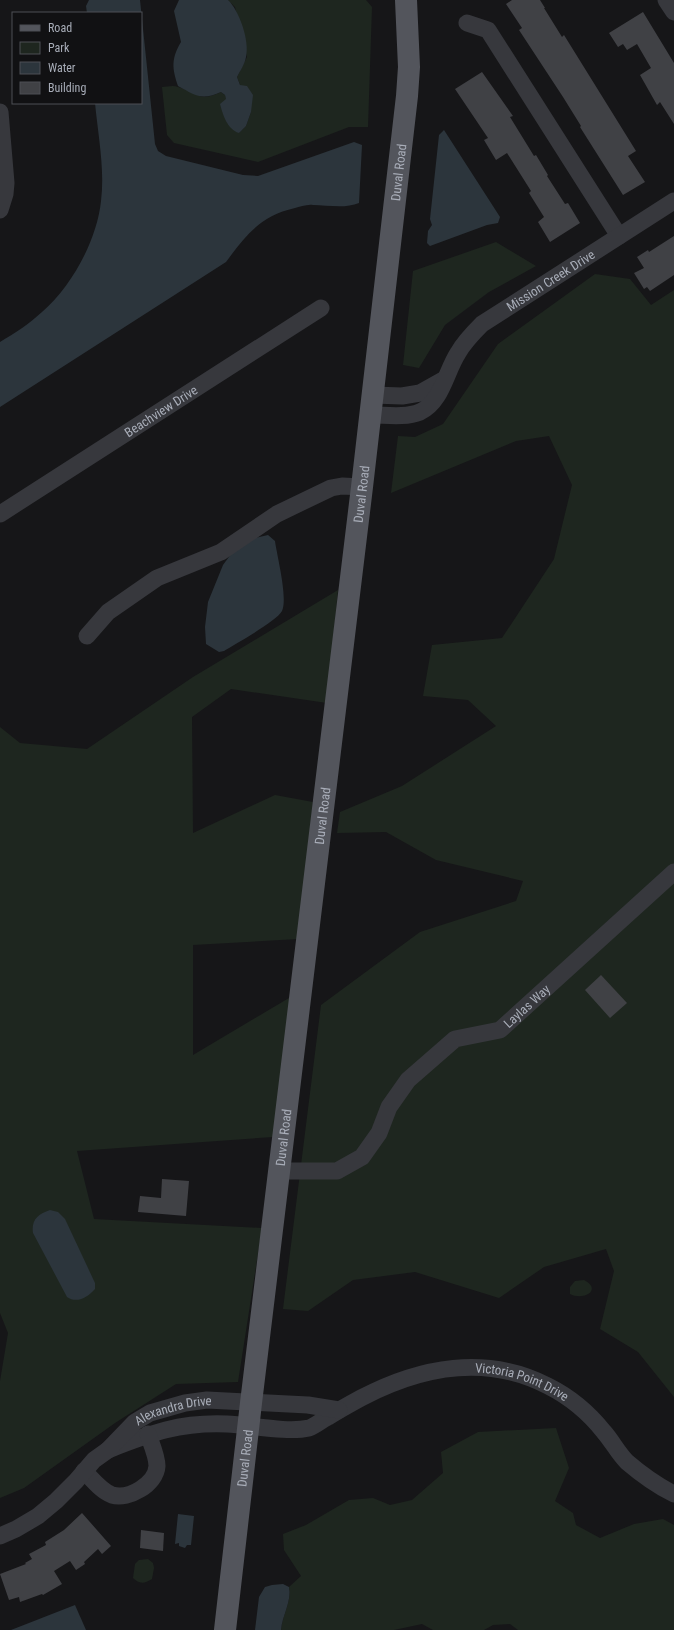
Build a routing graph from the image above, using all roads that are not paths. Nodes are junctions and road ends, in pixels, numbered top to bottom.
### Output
1 (406, 0) edge
2 (666, 0) edge
3 (674, 12) edge
4 (467, 23) dead end
5 (0, 112) edge
6 (674, 201) edge
7 (0, 210) edge
8 (619, 236) junction
9 (321, 308) dead end
10 (372, 405) junction
11 (361, 493) junction
12 (0, 514) edge
13 (87, 636) dead end
14 (674, 872) edge
15 (280, 1171) junction
16 (251, 1403) junction
17 (339, 1410) junction
18 (249, 1426) junction
19 (148, 1434) junction
20 (108, 1450) junction
21 (84, 1471) junction
22 (674, 1494) edge
23 (0, 1536) edge
24 (225, 1630) edge

1 - 10 main road, Duval Road
2 - 3 street
4 - 8 street
5 - 7 street
6 - 8 street, Mission Creek Drive
8 - 10 street, Mission Creek Drive
9 - 12 street, Beachview Drive
10 - 11 main road, Duval Road
11 - 13 street
11 - 15 main road, Duval Road
14 - 15 street, Laylas Way
15 - 16 main road, Duval Road
16 - 17 street
16 - 18 main road, Duval Road
16 - 20 street, Alexandra Drive
17 - 18 street, Victoria Point Drive
17 - 22 street, Victoria Point Drive
18 - 19 street, Alexandra Drive
18 - 24 main road, Duval Road
19 - 20 street, Alexandra Drive
19 - 21 street
20 - 21 street, Alexandra Drive
21 - 23 street, Alexandra Drive

